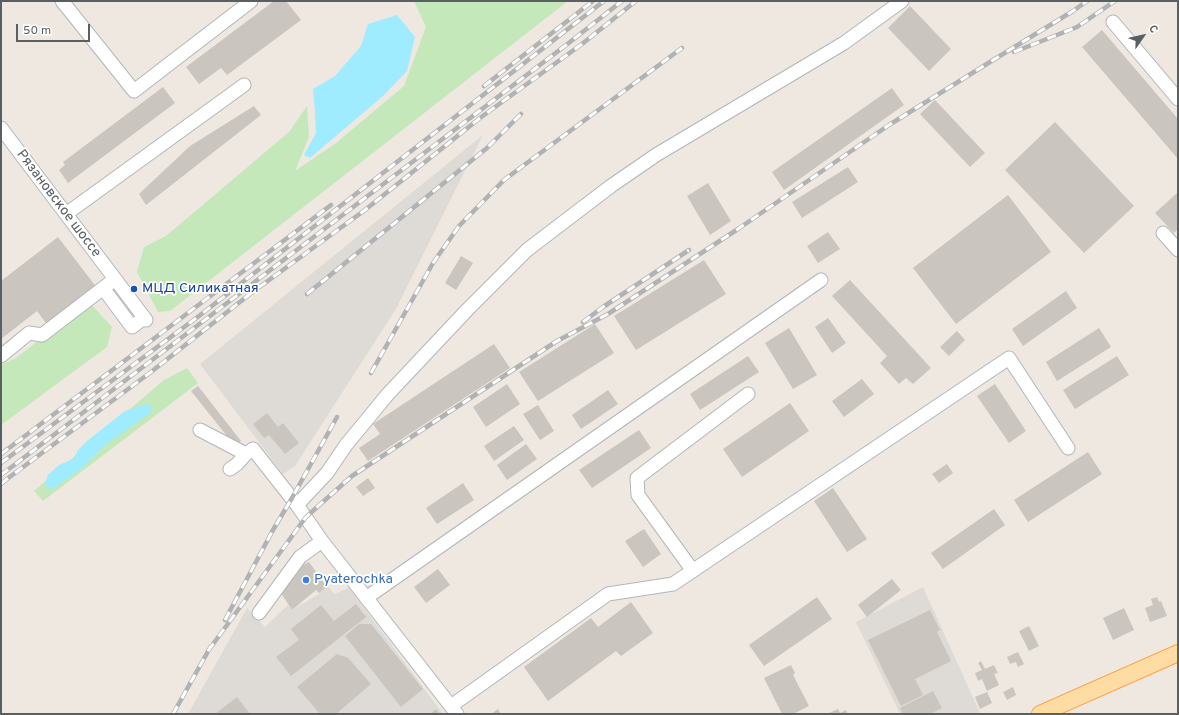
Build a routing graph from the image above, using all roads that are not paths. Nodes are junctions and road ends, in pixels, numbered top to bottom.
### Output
1 (62, 1) edge
2 (251, 1) edge
3 (902, 1) edge
4 (1113, 22) dead end
5 (244, 85) dead end
6 (1178, 99) edge
7 (1, 128) edge
8 (66, 214) junction
9 (1163, 233) dead end
10 (1178, 250) edge
11 (116, 279) junction
12 (821, 280) dead end
13 (103, 288) junction
14 (1, 356) edge
15 (748, 394) dead end
16 (200, 430) dead end
17 (1068, 448) dead end
18 (249, 451) junction
19 (230, 469) dead end
20 (297, 505) junction
21 (322, 541) junction
22 (693, 571) junction
23 (366, 598) junction
24 (259, 613) dead end
25 (1178, 653) edge
26 (1178, 664) edge
27 (454, 710) edge
28 (1040, 714) edge
29 (1066, 714) edge

1 - 2 street
3 - 20 street
4 - 6 street
5 - 8 street
7 - 8 street, Рязановское шоссе
8 - 11 street, Рязановское шоссе
9 - 10 street
11 - 13 street
11 - 13 street, Рязановское шоссе
12 - 23 street
13 - 14 street
15 - 22 street
16 - 18 street
17 - 22 street
18 - 19 street
18 - 20 street
20 - 21 street
21 - 23 street
21 - 24 street
22 - 27 street
23 - 27 street
25 - 28 main road
26 - 29 main road

